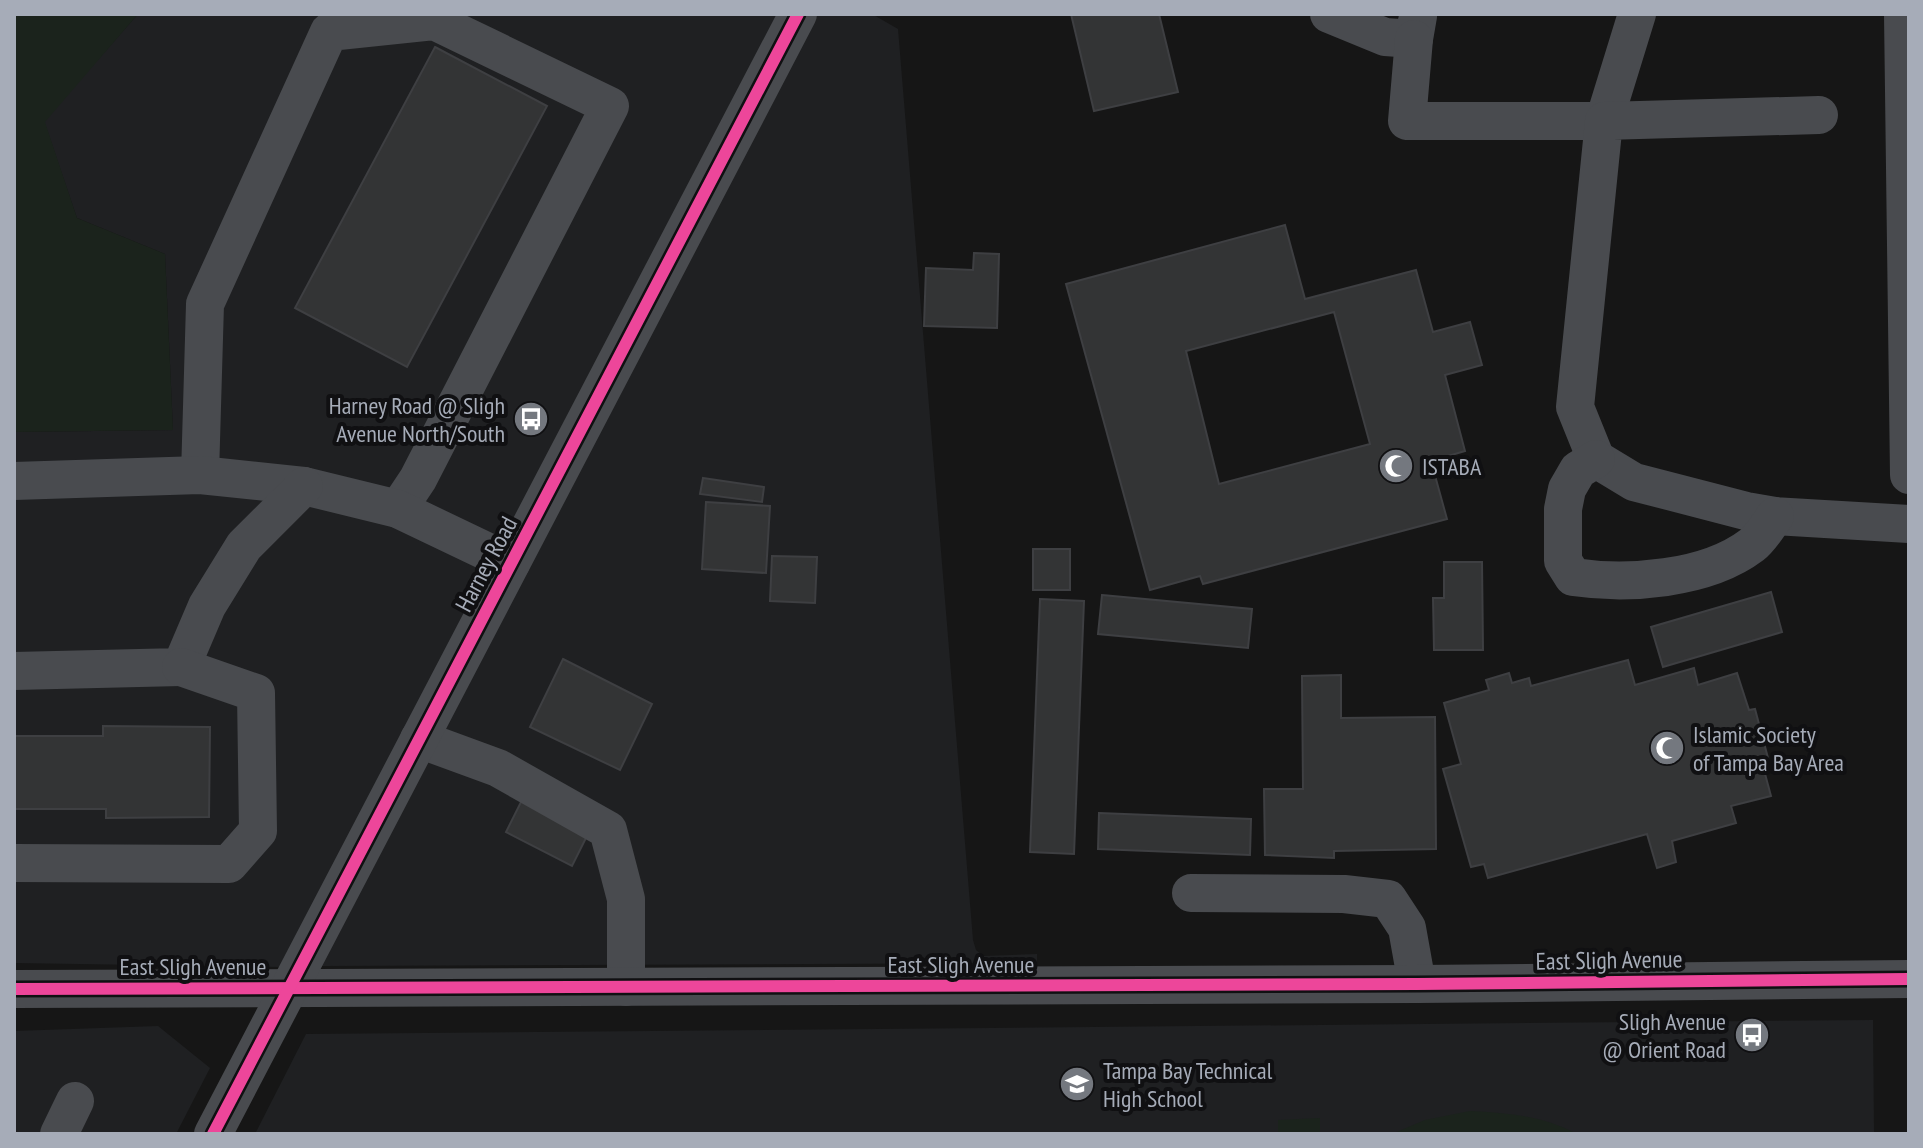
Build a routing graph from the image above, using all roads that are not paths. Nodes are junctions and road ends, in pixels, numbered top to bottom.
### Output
1 (798, 14) edge
2 (1329, 14) edge
3 (1637, 14) edge
4 (1903, 14) edge
5 (1416, 26) edge
6 (1819, 115) dead end
7 (1604, 121) junction
8 (1907, 168) edge
9 (1596, 459) junction
10 (200, 475) junction
11 (1909, 475) edge
12 (14, 481) edge
13 (304, 486) junction
14 (398, 509) junction
15 (1775, 516) junction
16 (1909, 524) edge
17 (511, 563) junction
18 (181, 667) junction
19 (14, 671) edge
20 (419, 739) junction
21 (14, 863) edge
22 (1191, 893) dead end
23 (1909, 979) edge
24 (1417, 984) junction
25 (626, 987) junction
26 (289, 988) junction
27 (14, 989) edge
28 (213, 1134) edge

1 - 17 street, Harney Road
2 - 5 street
3 - 7 street
4 - 8 street
5 - 7 street
6 - 7 street
7 - 9 street
8 - 11 street
9 - 15 street
9 - 15 street
10 - 12 street
10 - 13 street
10 - 14 street
13 - 14 street
13 - 18 street
14 - 17 street
15 - 16 street
17 - 20 street, Harney Road
18 - 19 street
18 - 21 street
20 - 25 street
20 - 26 street, Harney Road
22 - 24 street
23 - 24 street, East Sligh Avenue
24 - 25 street, East Sligh Avenue
25 - 26 street, East Sligh Avenue
26 - 27 street, East Sligh Avenue
26 - 28 street, Harney Road

